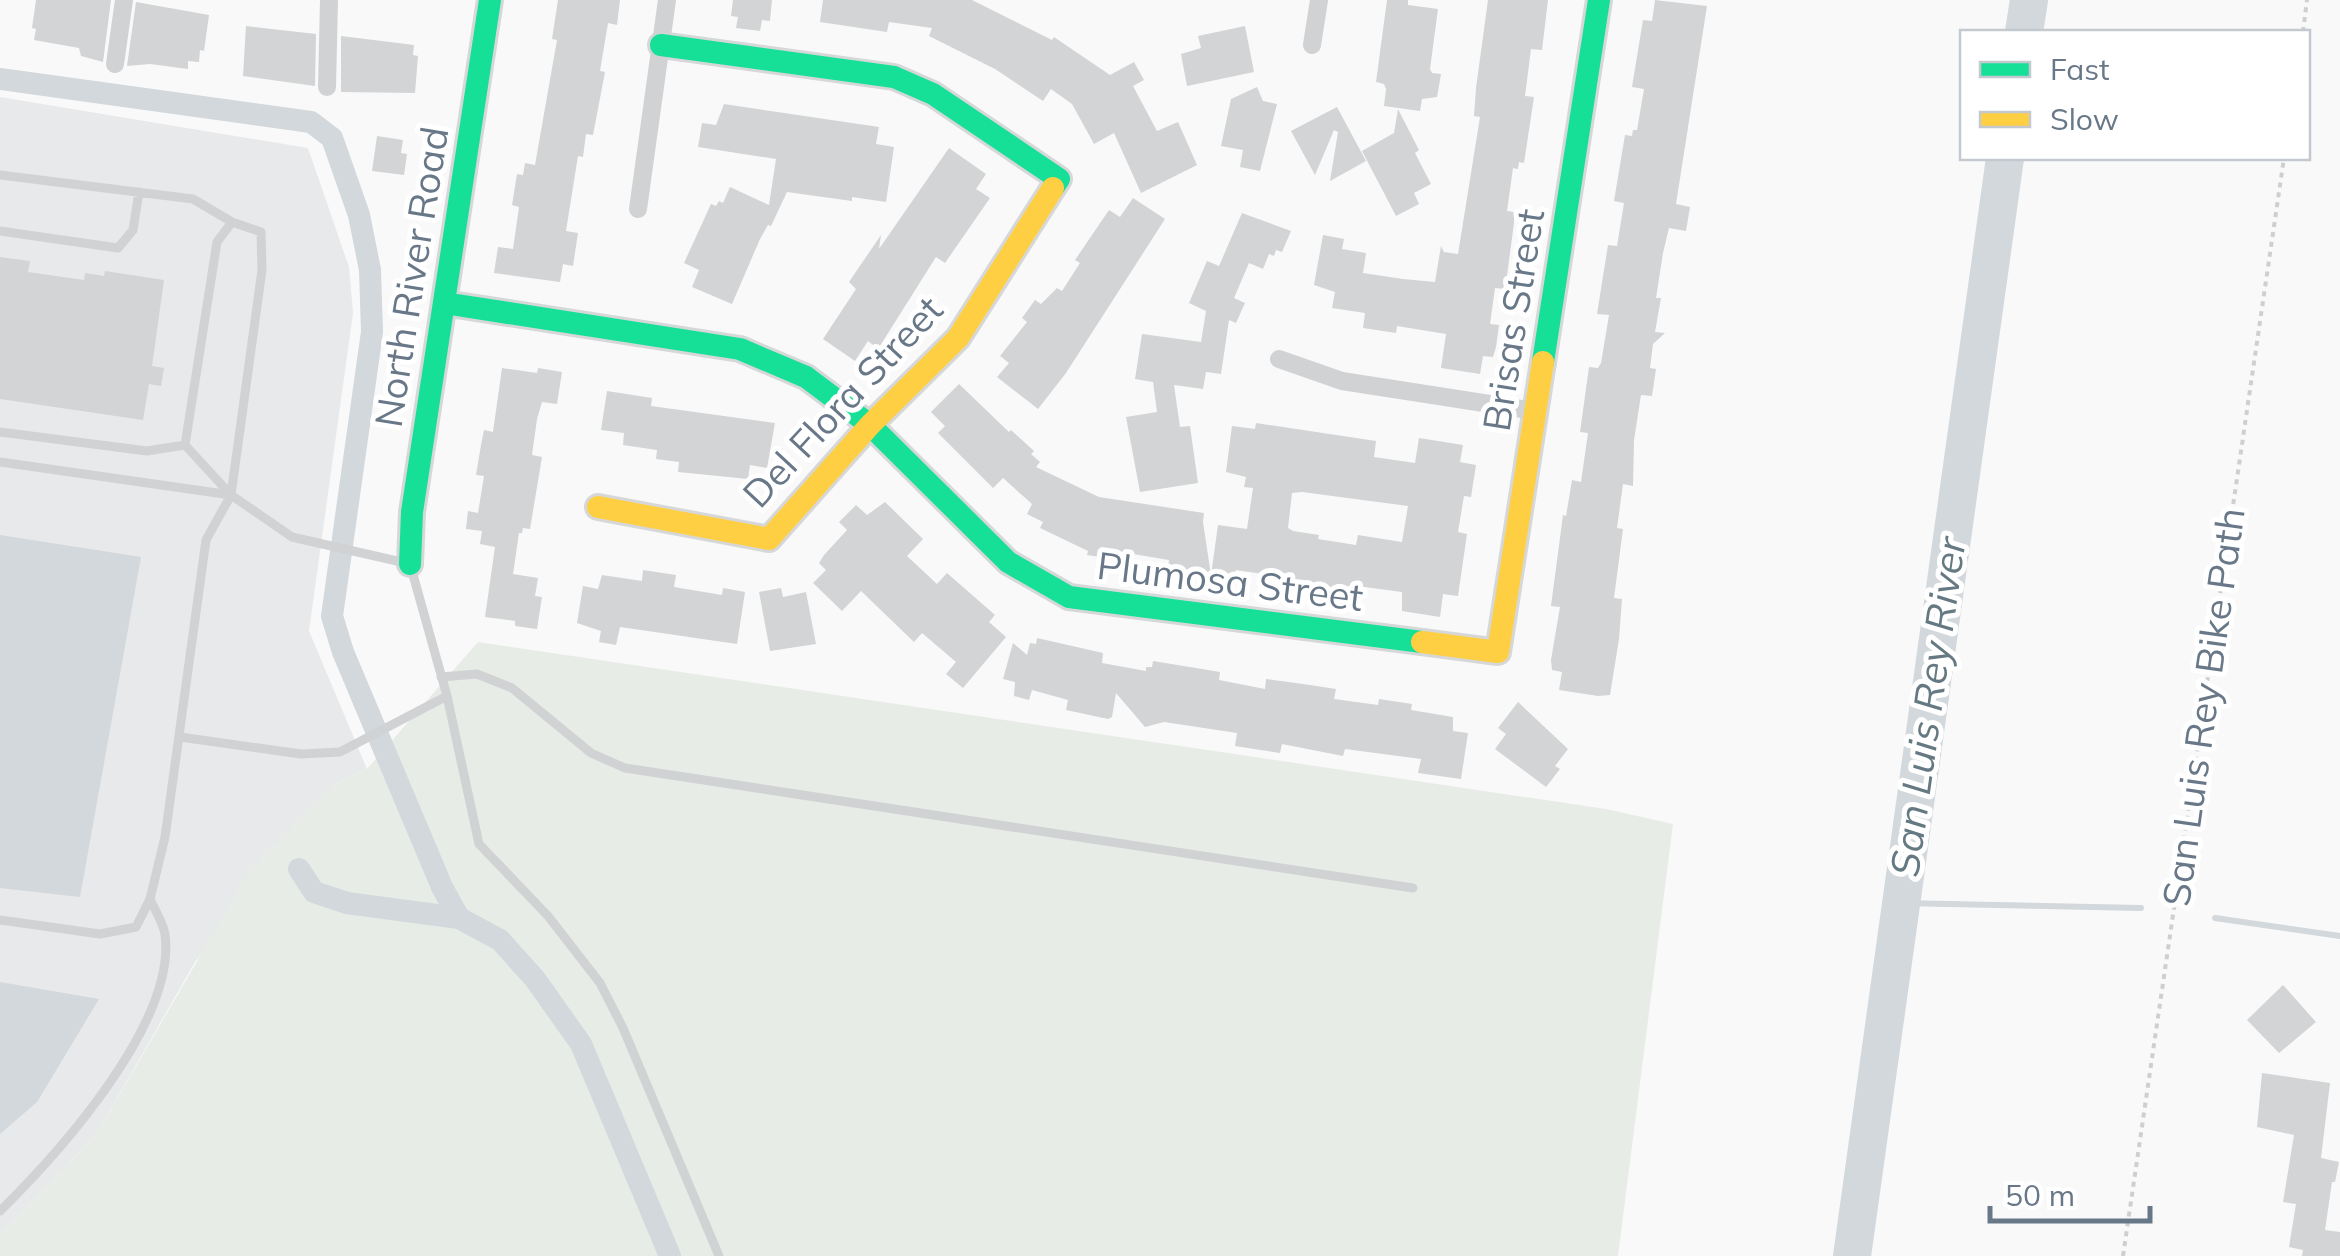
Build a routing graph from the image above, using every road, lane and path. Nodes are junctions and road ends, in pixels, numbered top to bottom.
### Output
1 (124, 0) edge
2 (329, 0) edge
3 (490, 0) edge
4 (667, 0) edge
5 (1319, 0) edge
6 (1599, 0) edge
7 (2307, 0) edge
8 (2302, 30) edge
9 (1312, 45) dead end
10 (660, 46) junction
11 (115, 64) dead end
12 (327, 87) dead end
13 (2284, 160) edge
14 (0, 174) edge
15 (139, 192) junction
16 (638, 209) dead end
17 (232, 222) junction
18 (0, 231) edge
19 (444, 302) junction
20 (1279, 359) dead end
21 (1535, 411) junction
22 (870, 425) junction
23 (0, 432) edge
24 (185, 446) junction
25 (0, 462) edge
26 (231, 496) junction
27 (598, 507) dead end
28 (410, 564) junction
29 (1498, 652) joint
30 (441, 676) junction
31 (446, 696) junction
32 (180, 737) junction
33 (1413, 888) dead end
34 (150, 899) junction
35 (0, 920) edge
36 (0, 1210) edge
37 (718, 1256) edge
38 (2123, 1256) edge

1 - 11 street
2 - 12 street
3 - 19 street, North River Road
4 - 10 street
5 - 9 street
6 - 21 street, Brisas Street
7 - 8 path
10 - 16 street
10 - 22 street, Del Flora Street
13 - 38 path, San Luis Rey Bike Path
14 - 15 lane
15 - 17 lane
15 - 18 lane
17 - 24 lane
17 - 26 lane
19 - 22 street, Plumosa Street
19 - 28 street, North River Road
20 - 21 street
21 - 29 street, Brisas Street
22 - 27 street, Del Flora Street
22 - 29 street, Plumosa Street
23 - 24 lane
24 - 26 lane
25 - 26 lane
26 - 28 lane
26 - 32 lane
28 - 30 lane
30 - 31 lane
30 - 33 lane
31 - 32 lane
31 - 37 lane
32 - 34 lane
34 - 35 lane
34 - 36 lane

